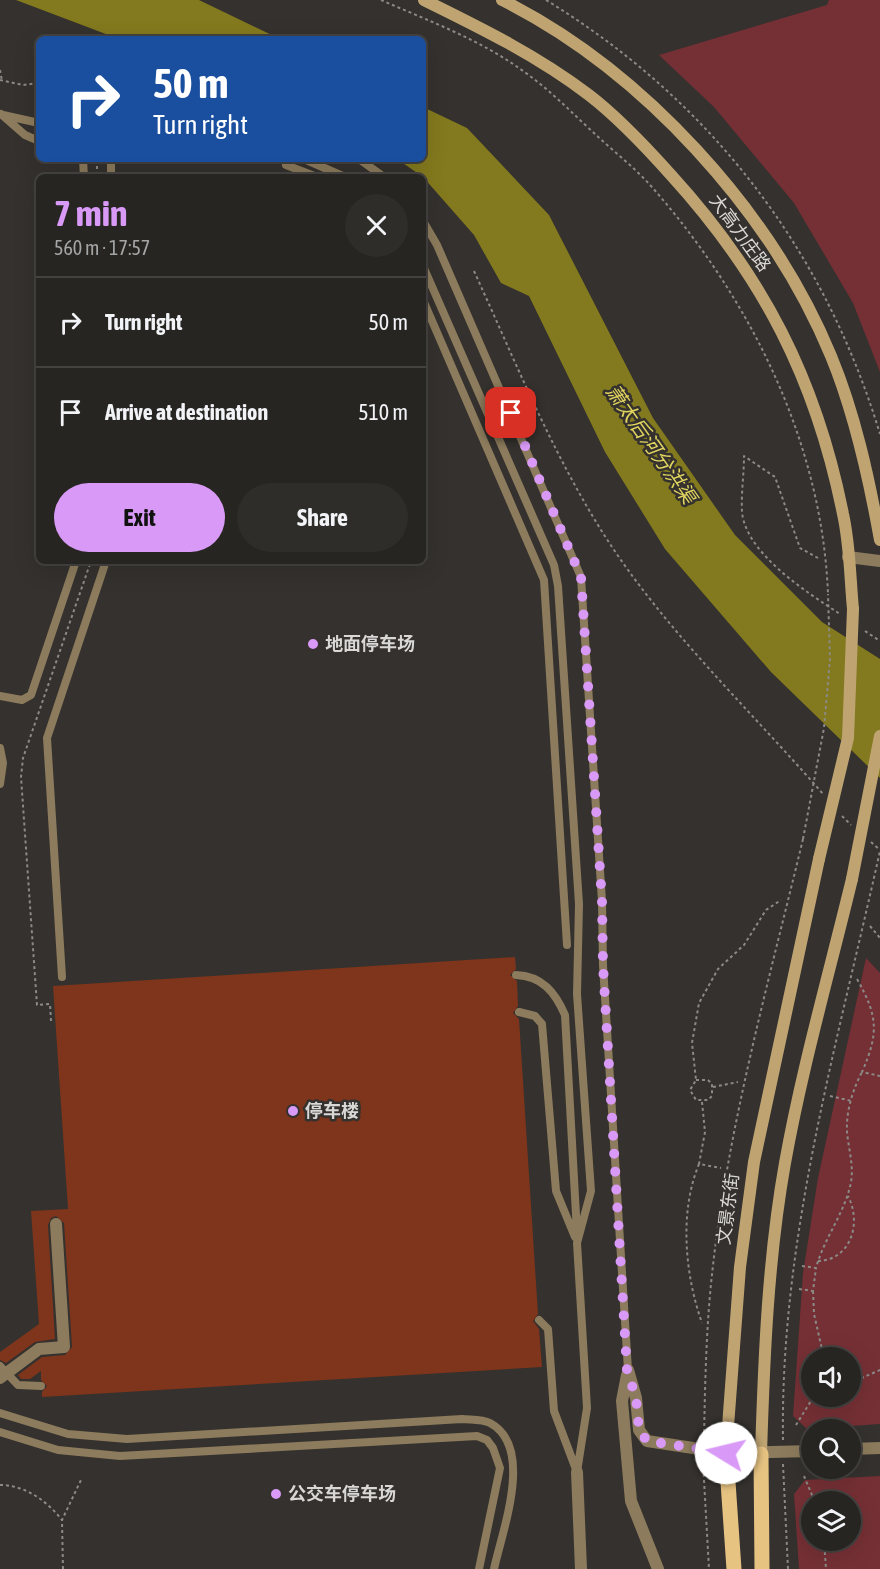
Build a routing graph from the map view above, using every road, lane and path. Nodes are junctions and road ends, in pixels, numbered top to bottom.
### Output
1 (381, 0) edge
2 (424, 0) edge
3 (501, 0) edge
4 (0, 70) edge
5 (1, 81) edge
6 (36, 83) edge
7 (0, 114) edge
8 (36, 122) edge
9 (36, 140) edge
10 (311, 162) edge
11 (363, 162) edge
12 (286, 165) dead end
13 (97, 166) dead end
14 (97, 174) edge
15 (309, 174) edge
16 (338, 174) edge
17 (380, 174) edge
18 (426, 226) edge
19 (474, 271) dead end
20 (426, 273) edge
21 (426, 307) edge
22 (880, 540) edge
23 (848, 557) junction
24 (818, 558) dead end
25 (880, 561) edge
26 (75, 564) edge
27 (105, 564) edge
28 (853, 609) joint
29 (840, 614) dead end
30 (860, 627) dead end
31 (880, 641) edge
32 (0, 696) edge
33 (880, 736) edge
34 (0, 748) edge
35 (0, 784) edge
36 (825, 796) dead end
37 (840, 813) dead end
38 (855, 829) dead end
39 (864, 836) dead end
40 (803, 838) dead end
41 (880, 851) edge
42 (30, 899) dead end
43 (780, 900) dead end
44 (870, 926) dead end
45 (880, 938) edge
46 (567, 945) dead end
47 (516, 975) dead end
48 (62, 978) dead end
49 (857, 979) dead end
50 (519, 1012) dead end
51 (51, 1021) dead end
52 (862, 1072) junction
53 (880, 1076) edge
54 (696, 1080) junction
55 (738, 1082) dead end
56 (713, 1087) junction
57 (830, 1096) dead end
58 (852, 1101) junction
59 (702, 1102) junction
60 (699, 1164) junction
61 (722, 1168) dead end
62 (847, 1194) junction
63 (56, 1224) dead end
64 (577, 1243) junction
65 (818, 1261) junction
66 (802, 1266) dead end
67 (816, 1268) junction
68 (800, 1289) dead end
69 (813, 1291) junction
70 (539, 1320) dead end
71 (702, 1323) dead end
72 (822, 1347) edge
73 (0, 1366) edge
74 (627, 1370) junction
75 (880, 1370) edge
76 (0, 1378) edge
77 (861, 1378) edge
78 (41, 1386) dead end
79 (807, 1407) edge
80 (0, 1413) edge
81 (796, 1425) dead end
82 (0, 1432) edge
83 (880, 1448) edge
84 (861, 1449) edge
85 (801, 1452) edge
86 (726, 1453) junction
87 (783, 1453) junction
88 (761, 1454) junction
89 (577, 1472) junction
90 (81, 1480) dead end
91 (0, 1485) edge
92 (62, 1520) junction
93 (825, 1551) edge
94 (63, 1569) edge
95 (478, 1569) edge
96 (494, 1569) edge
97 (581, 1569) edge
98 (658, 1569) edge
99 (734, 1569) edge
100 (762, 1569) edge
101 (788, 1569) edge
102 (826, 1569) edge

1 - 40 path, bridge
2 - 23 main road, 大高力庄路
3 - 22 main road, 大高力庄路
4 - 5 path
5 - 6 path
7 - 8 lane
7 - 9 lane
10 - 16 lane
11 - 17 lane
12 - 15 lane
13 - 14 path
18 - 74 lane
19 - 36 path
20 - 64 lane
21 - 46 lane
23 - 25 street
23 - 28 main road, 大高力庄路
24 - 29 path
26 - 32 lane
27 - 48 lane
28 - 86 main road, 文景东街, bridge
30 - 31 path
33 - 88 main road, bridge
34 - 35 lane
37 - 38 path
39 - 41 path
41 - 87 path
42 - 51 path
43 - 54 path
44 - 45 path
47 - 64 lane
49 - 52 path
50 - 64 lane
52 - 53 path
52 - 58 path
54 - 56 path
54 - 59 path
55 - 56 path
56 - 59 path
57 - 58 path
58 - 62 path
59 - 60 path
60 - 61 path
60 - 71 path
62 - 65 path
62 - 65 path
63 - 76 street, bridge
64 - 89 lane
65 - 67 path
66 - 67 path
67 - 69 path
68 - 69 path
69 - 72 path
70 - 89 lane
73 - 78 lane
74 - 86 street
74 - 98 street
75 - 77 path
79 - 81 path
80 - 96 lane
82 - 95 lane
83 - 84 street
85 - 87 street
86 - 88 street
86 - 99 main road, 文景东街
87 - 88 street
87 - 101 path
88 - 100 main road
89 - 97 street
90 - 92 path
91 - 92 path
92 - 94 path
93 - 102 path

